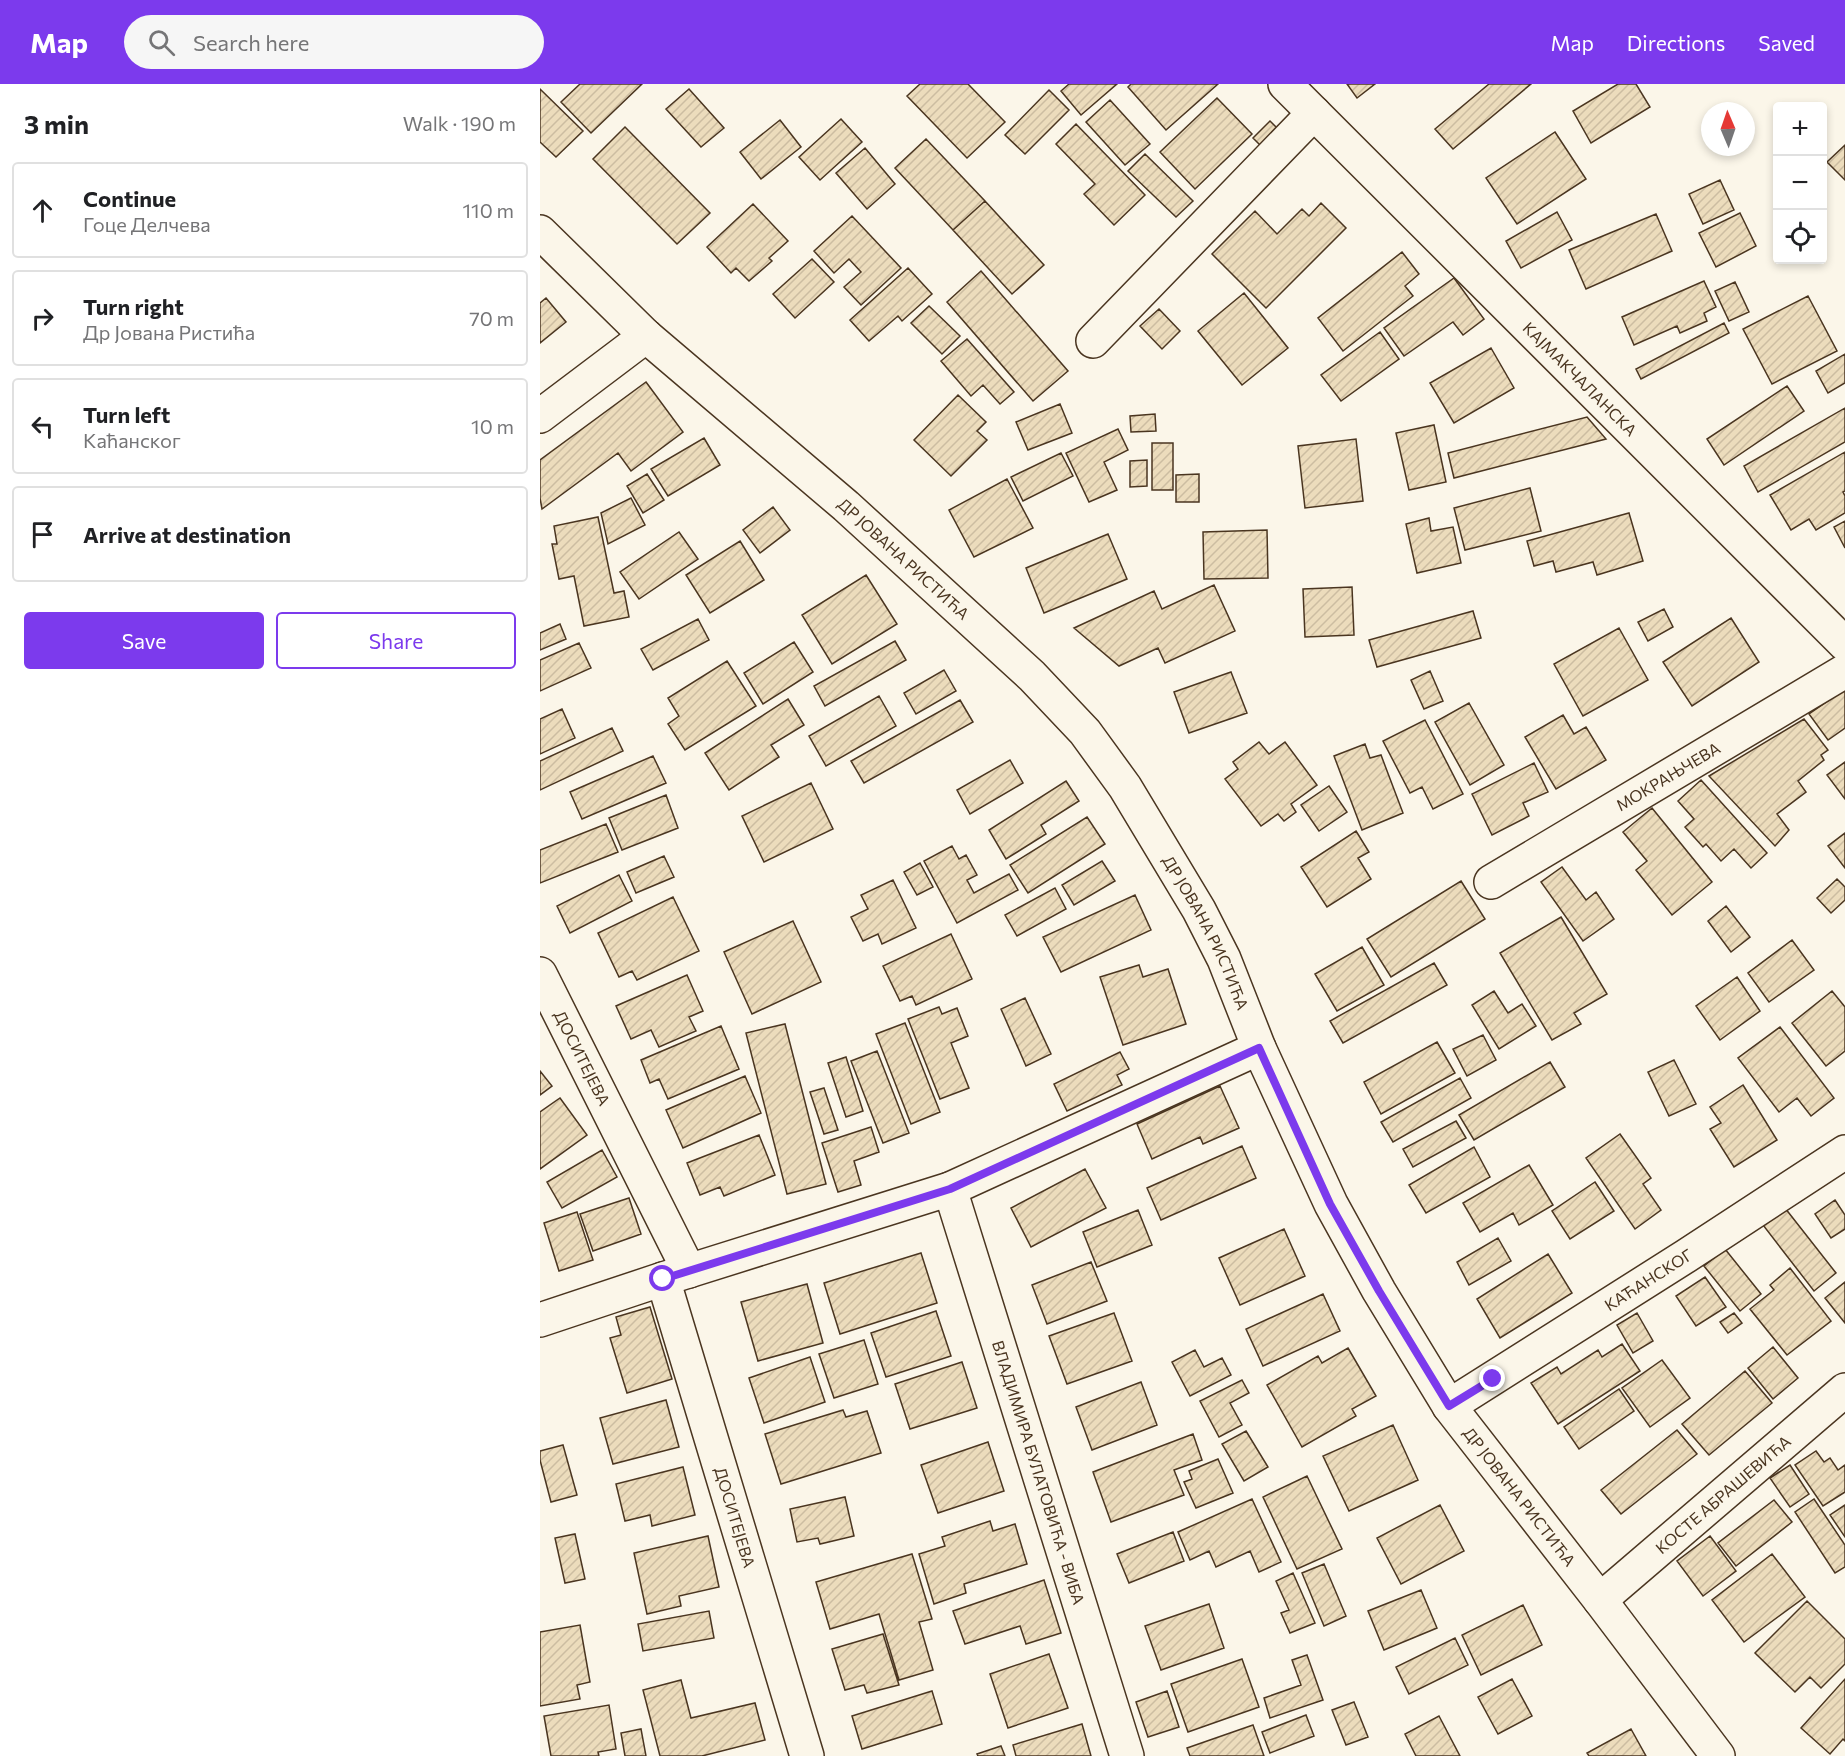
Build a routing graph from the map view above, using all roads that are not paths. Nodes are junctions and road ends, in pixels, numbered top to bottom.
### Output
1 (1285, 84) edge
2 (1314, 113) junction
3 (540, 232) edge
4 (646, 336) junction
5 (1093, 341) dead end
6 (540, 416) edge
7 (1845, 644) edge
8 (1845, 672) edge
9 (1491, 882) dead end
10 (540, 974) edge
11 (1259, 1048) junction
12 (1845, 1152) edge
13 (950, 1189) junction
14 (676, 1275) junction
15 (540, 1320) edge
16 (1845, 1390) edge
17 (1449, 1406) junction
18 (1600, 1600) junction
19 (807, 1756) edge
20 (1127, 1756) edge
21 (1718, 1756) edge

1 - 2 street, КАЈМАКЧАЛАНСКА
2 - 5 street
2 - 7 street, КАЈМАКЧАЛАНСКА
3 - 4 street, ДР ЈОВАНА РИСТИЋА
4 - 6 street
4 - 11 street, ДР ЈОВАНА РИСТИЋА
8 - 9 street, МОКРАЊЧЕВА
10 - 14 street, ДОСИТЕЈЕВА
11 - 13 street
11 - 17 street, ДР ЈОВАНА РИСТИЋА
12 - 17 street, КАЋАНСКОГ
13 - 14 street
13 - 20 street, ВЛАДИМИРА БУЛАТОВИЋА - ВИБА
14 - 15 street
14 - 19 street, ДОСИТЕЈЕВА
16 - 18 street, КОСТЕ АБРАШЕВИЋА
17 - 18 street, ДР ЈОВАНА РИСТИЋА
18 - 21 street, ДР ЈОВАНА РИСТИЋА

